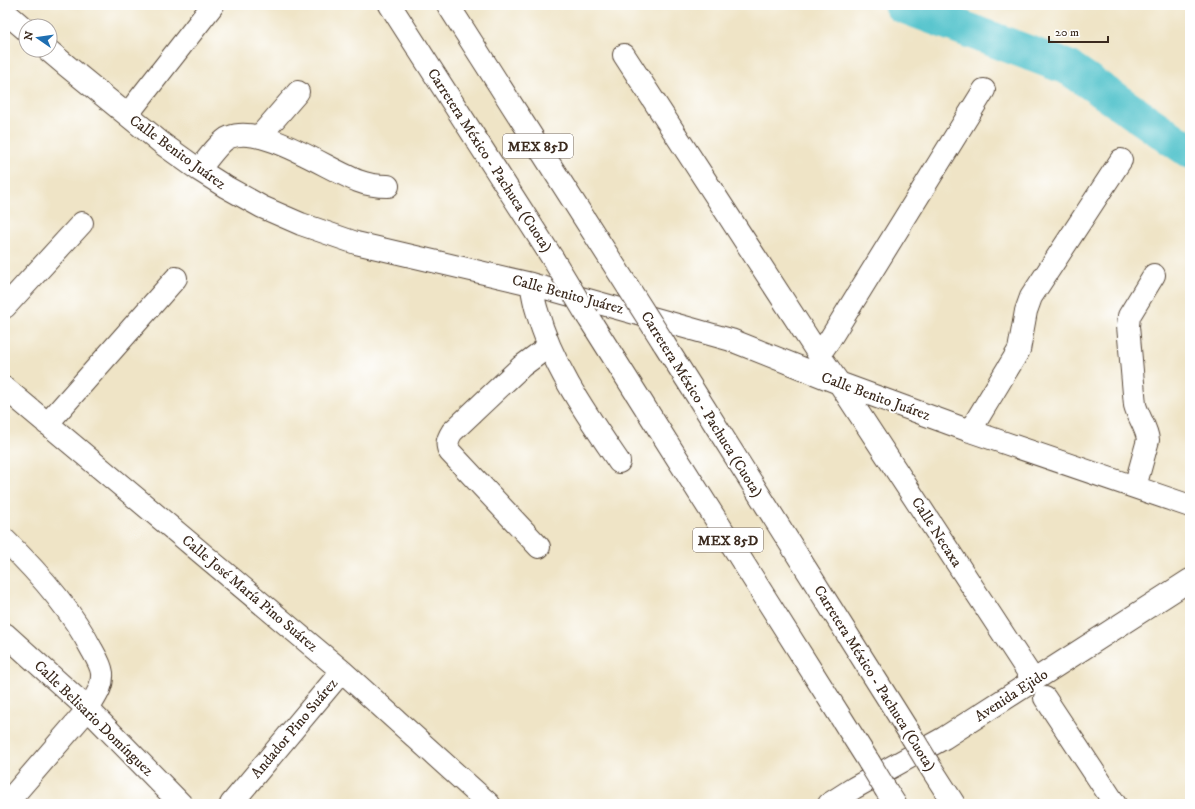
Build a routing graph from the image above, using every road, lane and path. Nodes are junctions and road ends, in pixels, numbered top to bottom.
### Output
1 (213, 5) edge
2 (390, 5) edge
3 (448, 5) edge
4 (5, 12) edge
5 (18, 23) edge
6 (624, 55) dead end
7 (58, 58) edge
8 (984, 90) dead end
9 (298, 92) dead end
10 (127, 115) junction
11 (259, 137) junction
12 (1121, 160) dead end
13 (198, 170) junction
14 (388, 186) dead end
15 (82, 223) dead end
16 (1154, 275) dead end
17 (176, 278) dead end
18 (531, 284) junction
19 (5, 307) edge
20 (549, 346) junction
21 (818, 355) junction
22 (839, 383) junction
23 (5, 388) edge
24 (46, 424) junction
25 (970, 431) junction
26 (619, 462) dead end
27 (1135, 487) junction
28 (1190, 506) edge
29 (5, 540) edge
30 (539, 546) dead end
31 (1190, 580) edge
32 (5, 634) edge
33 (342, 671) junction
34 (1040, 689) junction
35 (88, 709) junction
36 (890, 797) edge
37 (6, 804) edge
38 (181, 804) edge
39 (231, 804) edge
40 (490, 804) edge
41 (829, 804) edge
42 (954, 804) edge
43 (1115, 804) edge

1 - 10 main road
2 - 36 main road, Carretera México - Pachuca (Cuota) / MEX 85D, bridge
3 - 42 main road, Carretera México - Pachuca (Cuota) / MEX 85D, bridge
4 - 5 main road
6 - 21 main road, Calle Necaxa
7 - 10 main road, Calle Benito Juárez
8 - 21 main road
9 - 11 main road
10 - 13 main road, Calle Benito Juárez
11 - 13 main road
11 - 14 main road
12 - 25 main road
13 - 18 main road, Calle Benito Juárez
15 - 19 main road
16 - 27 main road
17 - 24 main road
18 - 20 main road
18 - 22 main road, Calle Benito Juárez
20 - 26 main road
20 - 30 main road
21 - 22 main road, Calle Necaxa
22 - 25 main road, Calle Benito Juárez
22 - 34 main road, Calle Necaxa
23 - 24 main road, Calle José María Pino Suárez
24 - 33 main road, Calle José María Pino Suárez
25 - 27 main road, Calle Benito Juárez
27 - 28 main road, Calle Benito Juárez
29 - 35 main road
31 - 34 main road, Avenida Ejido
32 - 35 main road, Calle Belisario Domínguez
33 - 39 main road, Andador Pino Suárez
33 - 40 main road, Calle José María Pino Suárez
34 - 41 main road, Avenida Ejido
34 - 43 main road, Calle Necaxa
35 - 37 main road
35 - 38 main road, Calle Belisario Domínguez

